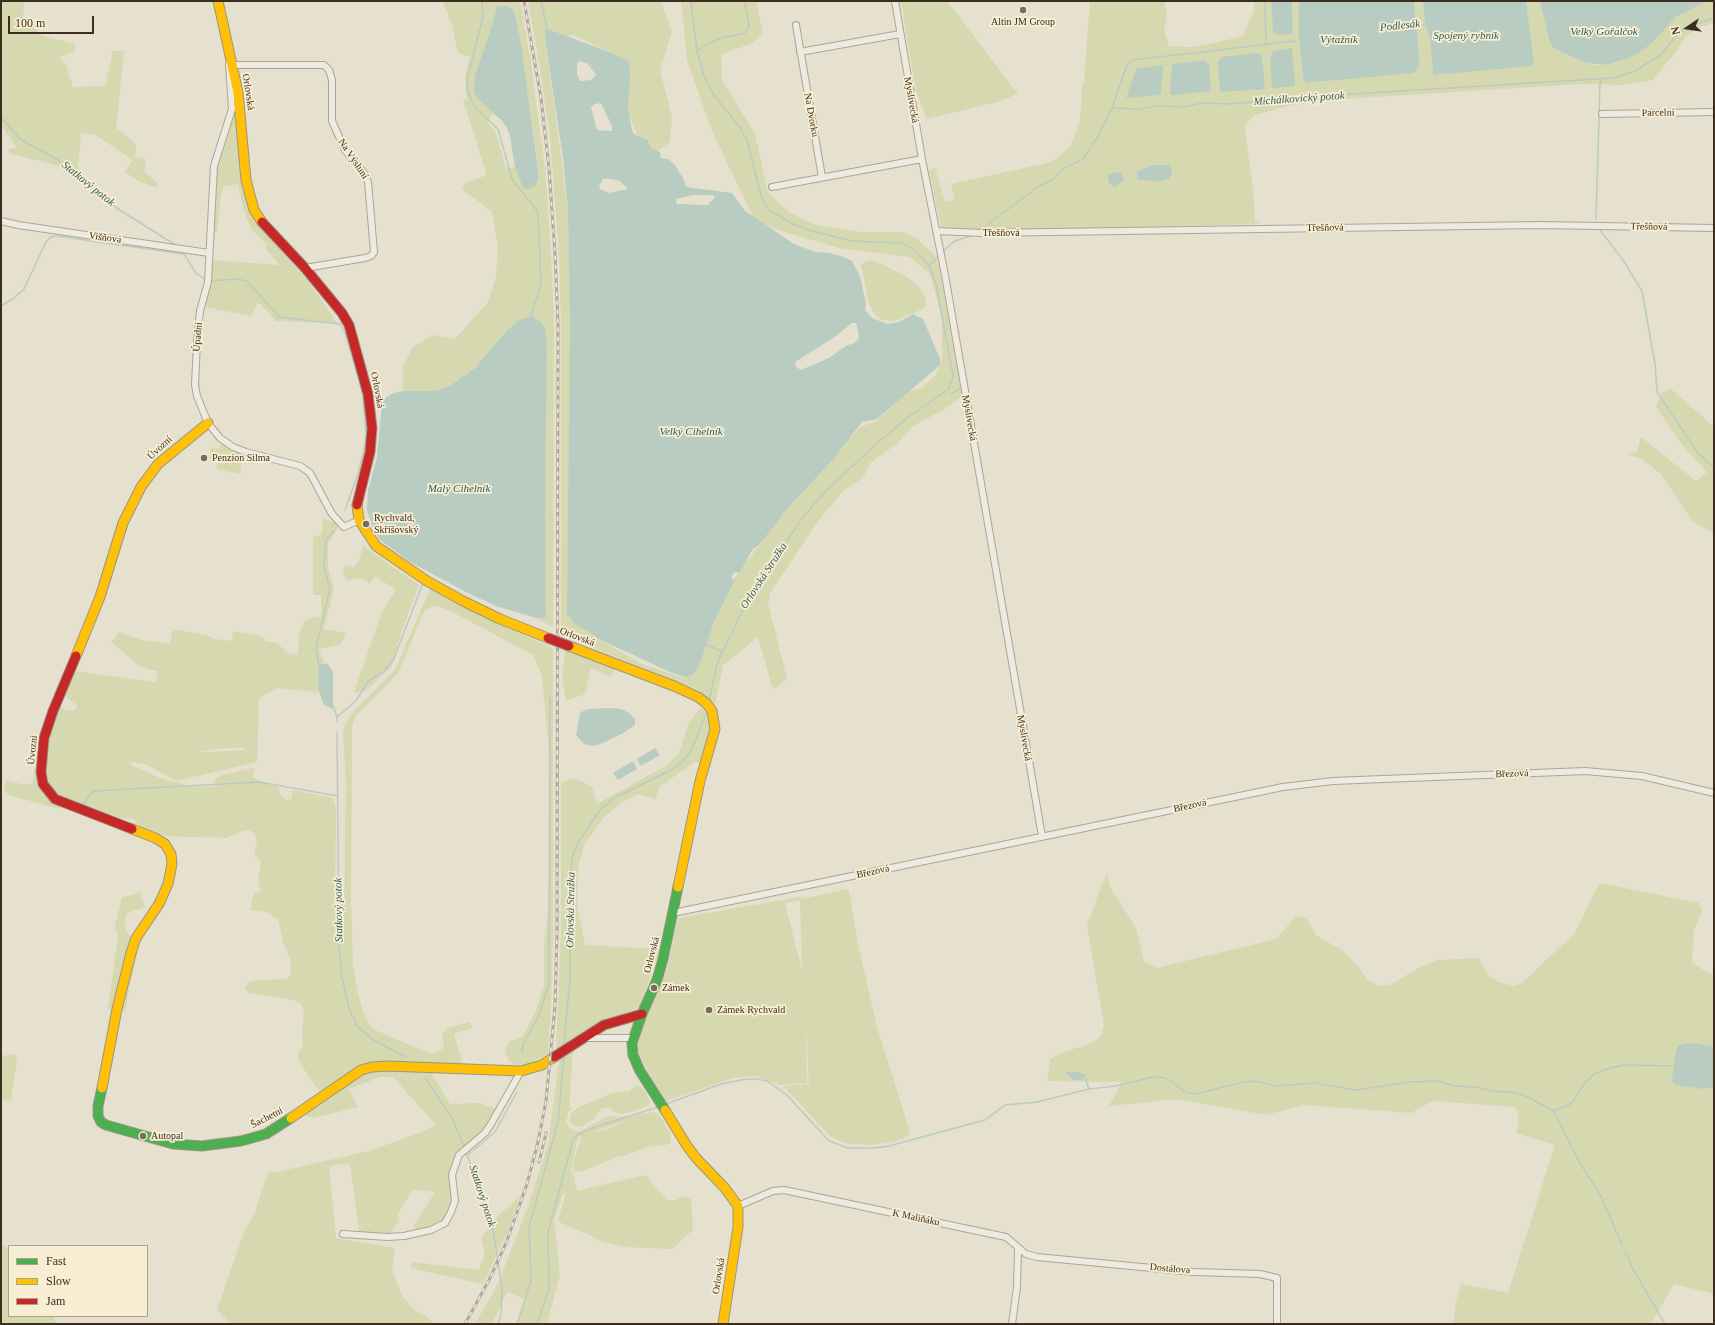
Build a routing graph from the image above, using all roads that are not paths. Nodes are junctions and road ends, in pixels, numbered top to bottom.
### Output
1 (218, 1) edge
2 (895, 1) edge
3 (796, 25) dead end
4 (900, 34) junction
5 (800, 52) junction
6 (230, 54) junction
7 (233, 65) junction
8 (1714, 112) edge
9 (1602, 114) dead end
10 (922, 159) junction
11 (822, 177) junction
12 (772, 187) dead end
13 (1, 221) edge
14 (1714, 228) edge
15 (936, 231) junction
16 (209, 253) junction
17 (305, 268) junction
18 (208, 423) junction
19 (359, 520) junction
20 (1714, 793) edge
21 (1042, 836) junction
22 (673, 914) junction
23 (642, 1014) junction
24 (113, 1034) joint
25 (585, 1038) junction
26 (633, 1038) junction
27 (521, 1071) junction
28 (738, 1206) junction
29 (343, 1234) dead end
30 (1018, 1249) junction
31 (723, 1324) edge
32 (1012, 1324) edge
33 (1277, 1324) edge

1 - 6 main road, Orlovská
2 - 4 street, Myslivecká
3 - 5 street, Na Dvorku
4 - 5 street
4 - 10 street, Myslivecká
5 - 11 street, Na Dvorku
6 - 7 main road, Orlovská
6 - 16 street, Úpadní
7 - 17 main road, Orlovská
7 - 17 street, Na Výsluní
8 - 9 street, Parcelní
10 - 11 street
10 - 15 street, Myslivecká
11 - 12 street
13 - 16 street, Višňová
14 - 15 street, Třešňová
15 - 21 street, Myslivecká
16 - 18 street, Úpadní
17 - 19 main road, Orlovská
18 - 19 street, Úpadní
18 - 24 main road, Úvozní
19 - 22 main road, Orlovská, bridge
20 - 21 street, Březová
21 - 22 street, Březová
22 - 23 main road, Orlovská
23 - 25 main road, Šachetní
23 - 26 main road, Orlovská
24 - 27 main road, Šachetní
25 - 26 street
25 - 27 main road, Šachetní
26 - 28 main road, Orlovská
27 - 29 street
28 - 30 street, K Maliňáku
28 - 31 main road, Orlovská
30 - 32 street
30 - 33 street, Dostálova

